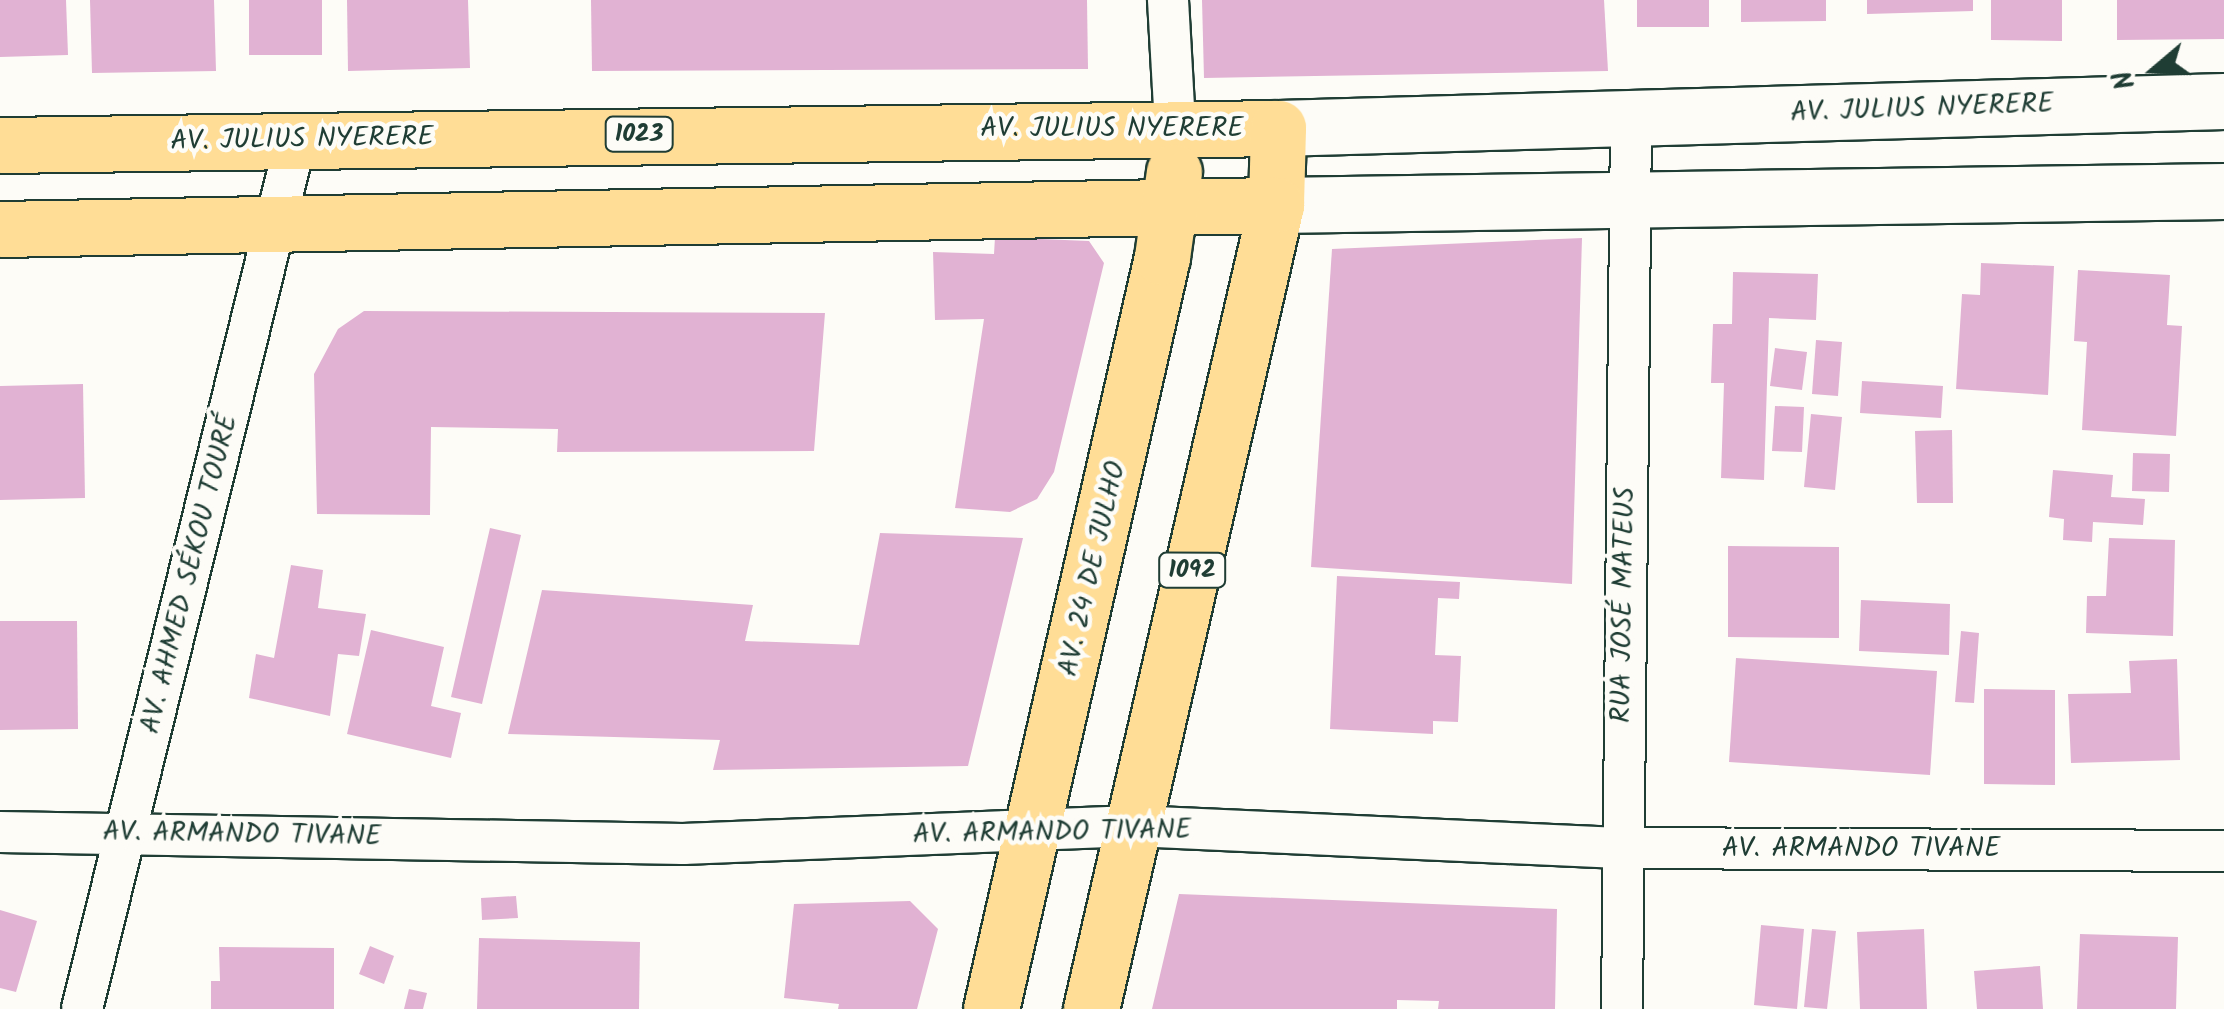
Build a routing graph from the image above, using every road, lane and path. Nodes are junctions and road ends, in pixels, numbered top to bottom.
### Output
1 (1168, 0) edge
2 (2224, 100) edge
3 (1631, 118) junction
4 (1176, 127) junction
5 (1278, 128) junction
6 (296, 140) junction
7 (0, 145) edge
8 (2224, 191) edge
9 (1630, 200) junction
10 (1174, 205) junction
11 (1276, 206) junction
12 (277, 226) junction
13 (0, 229) edge
14 (1134, 826) junction
15 (1035, 829) junction
16 (0, 832) edge
17 (125, 833) junction
18 (1620, 848) junction
19 (2224, 851) edge
20 (82, 1009) edge
21 (992, 1009) edge
22 (1091, 1009) edge
23 (1622, 1009) edge

1 - 4 street
2 - 3 main road, AV. JULIUS NYERERE / 1023
3 - 5 main road, AV. JULIUS NYERERE / 1023
3 - 9 street, RUA JOSÉ MATEUS
4 - 5 main road, AV. JULIUS NYERERE / 1023
4 - 6 main road, AV. JULIUS NYERERE / 1023
4 - 10 main road, AV. 24 DE JULHO
5 - 11 main road, 1092
6 - 7 main road, AV. JULIUS NYERERE / 1023
6 - 12 street, AV. AHMED SÉKOU TOURÉ
8 - 9 main road
9 - 11 main road
9 - 18 street, RUA JOSÉ MATEUS
10 - 11 main road
10 - 12 main road
10 - 15 main road, AV. 24 DE JULHO
11 - 14 main road, 1092
12 - 13 main road
12 - 17 street, AV. AHMED SÉKOU TOURÉ
14 - 15 street, AV. ARMANDO TIVANE
14 - 18 street, AV. ARMANDO TIVANE
14 - 22 main road, 1092
15 - 17 street, AV. ARMANDO TIVANE
15 - 21 main road, AV. 24 DE JULHO
16 - 17 street, AV. ARMANDO TIVANE
17 - 20 street, AV. AHMED SÉKOU TOURÉ
18 - 19 street, AV. ARMANDO TIVANE
18 - 23 street, RUA JOSÉ MATEUS

